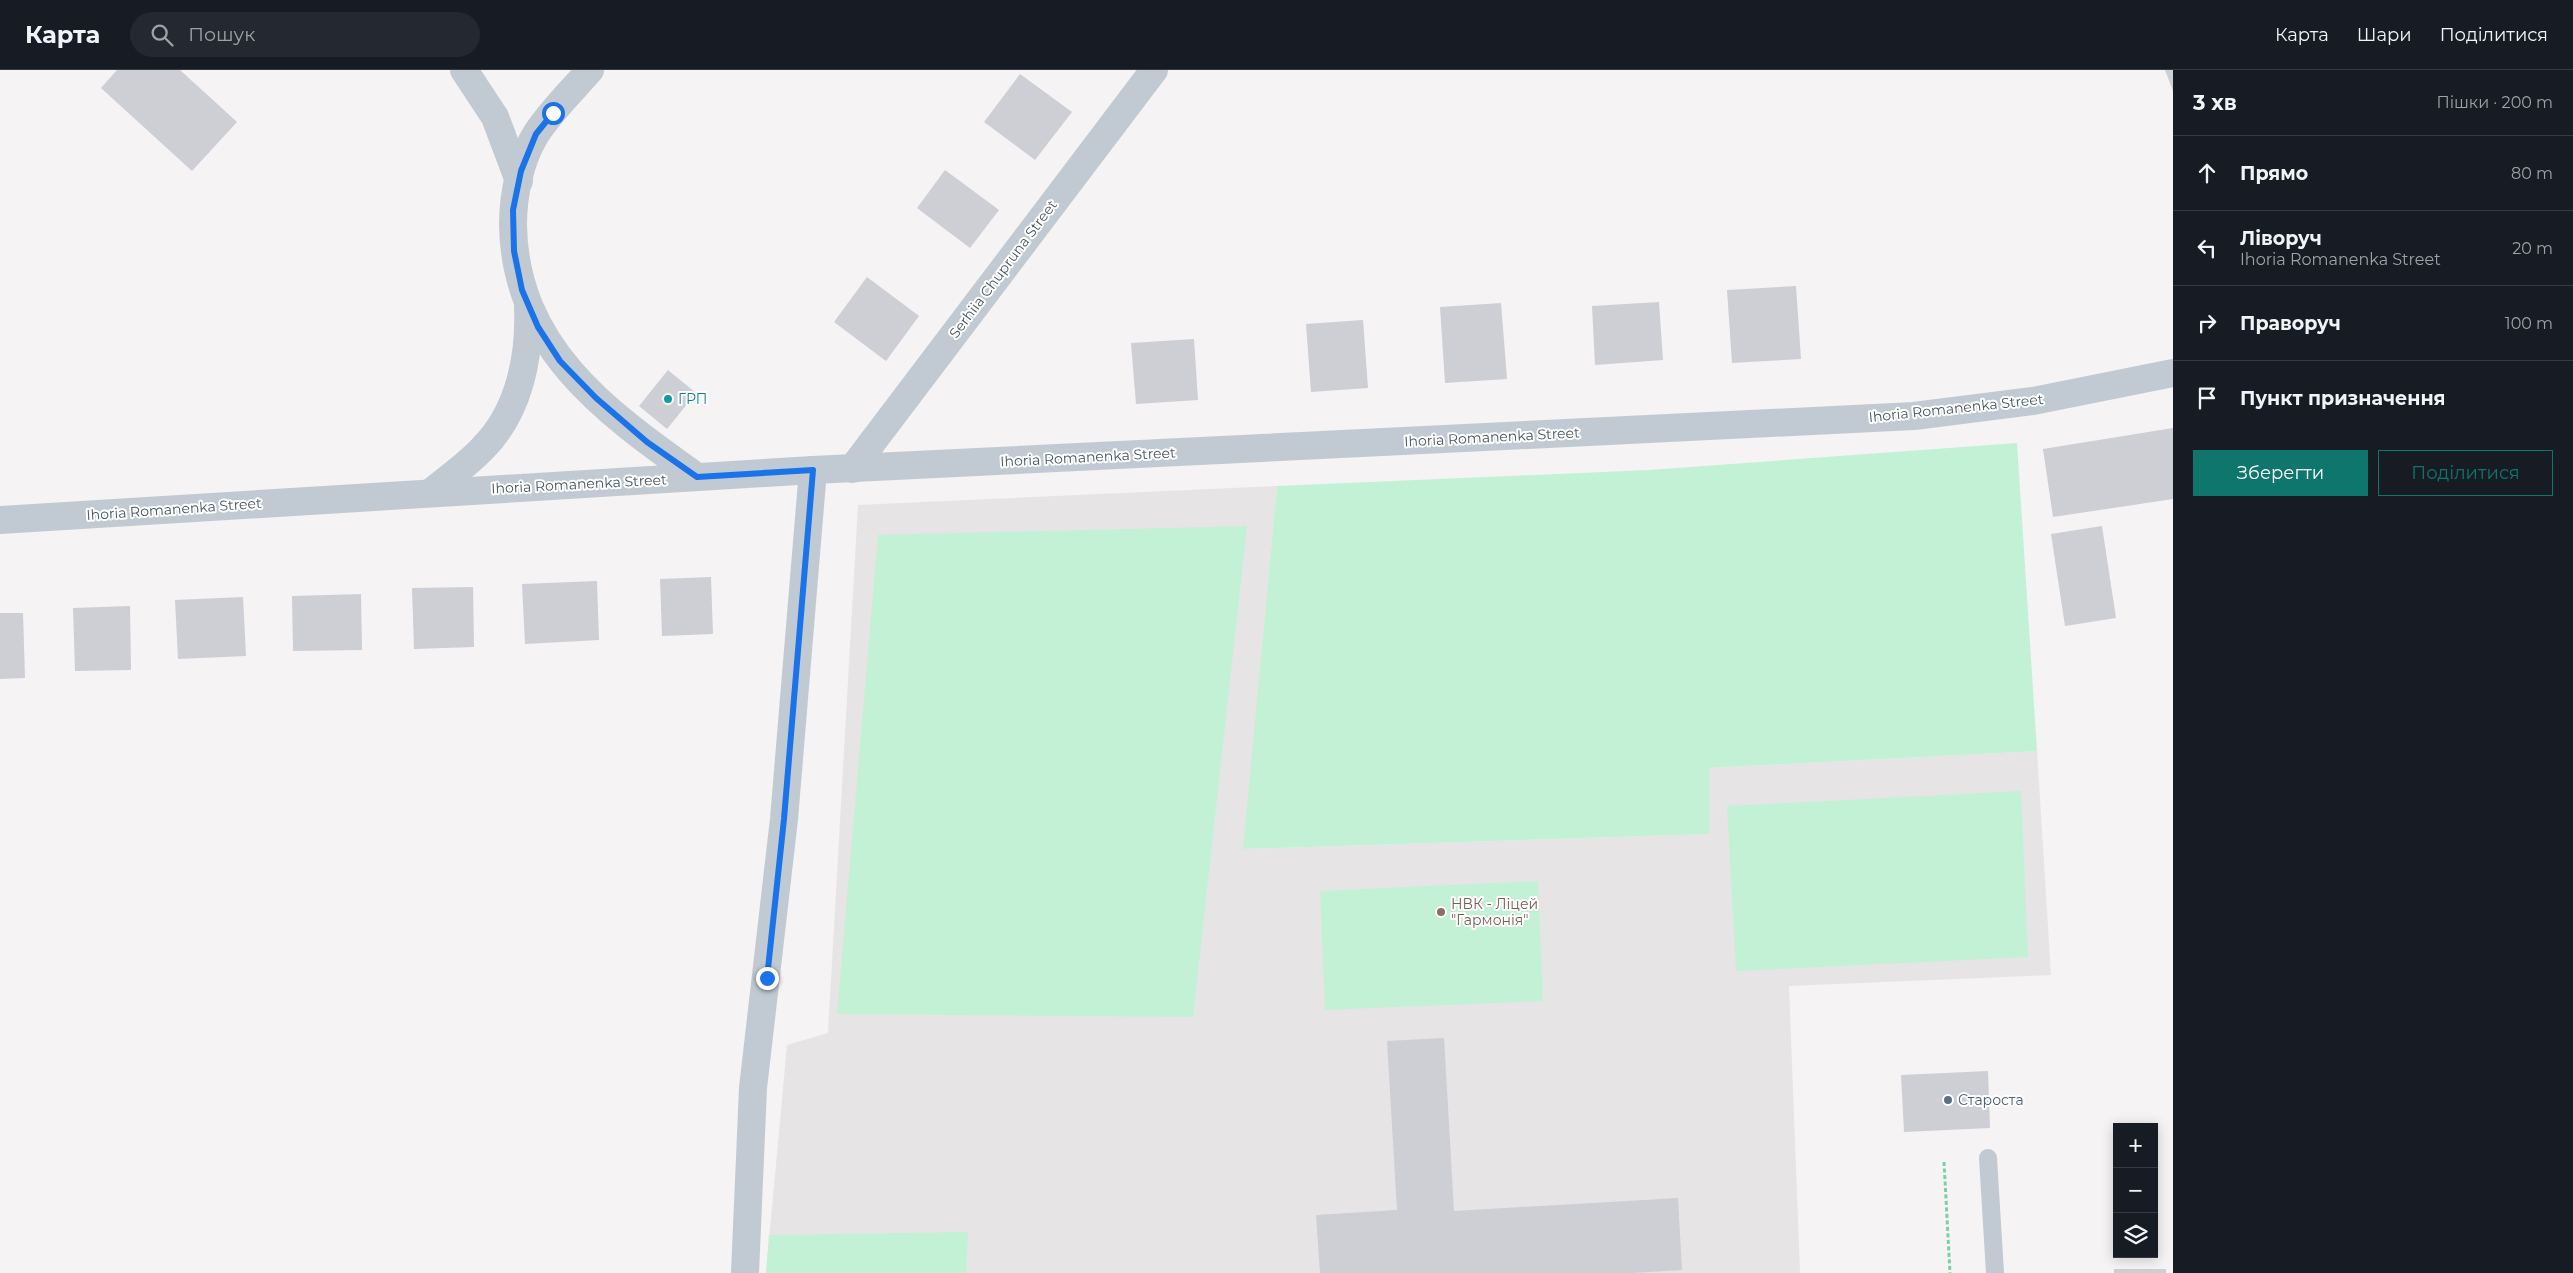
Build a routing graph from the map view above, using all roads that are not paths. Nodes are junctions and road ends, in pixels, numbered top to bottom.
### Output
1 (464, 70) edge
2 (590, 70) edge
3 (1154, 70) edge
4 (519, 181) junction
5 (528, 304) junction
6 (2173, 373) edge
7 (852, 469) junction
8 (813, 470) junction
9 (697, 477) junction
10 (430, 493) junction
11 (0, 520) edge
12 (1988, 1158) dead end
13 (745, 1273) edge
14 (1995, 1273) edge

1 - 4 street
2 - 4 street
3 - 7 street, Serhiia Chupruna Street
4 - 5 street
5 - 9 street
5 - 10 street
6 - 7 street, Ihoria Romanenka Street
7 - 8 street, Ihoria Romanenka Street
8 - 9 street, Ihoria Romanenka Street
8 - 13 street
9 - 10 street, Ihoria Romanenka Street
10 - 11 street, Ihoria Romanenka Street
12 - 14 lane

